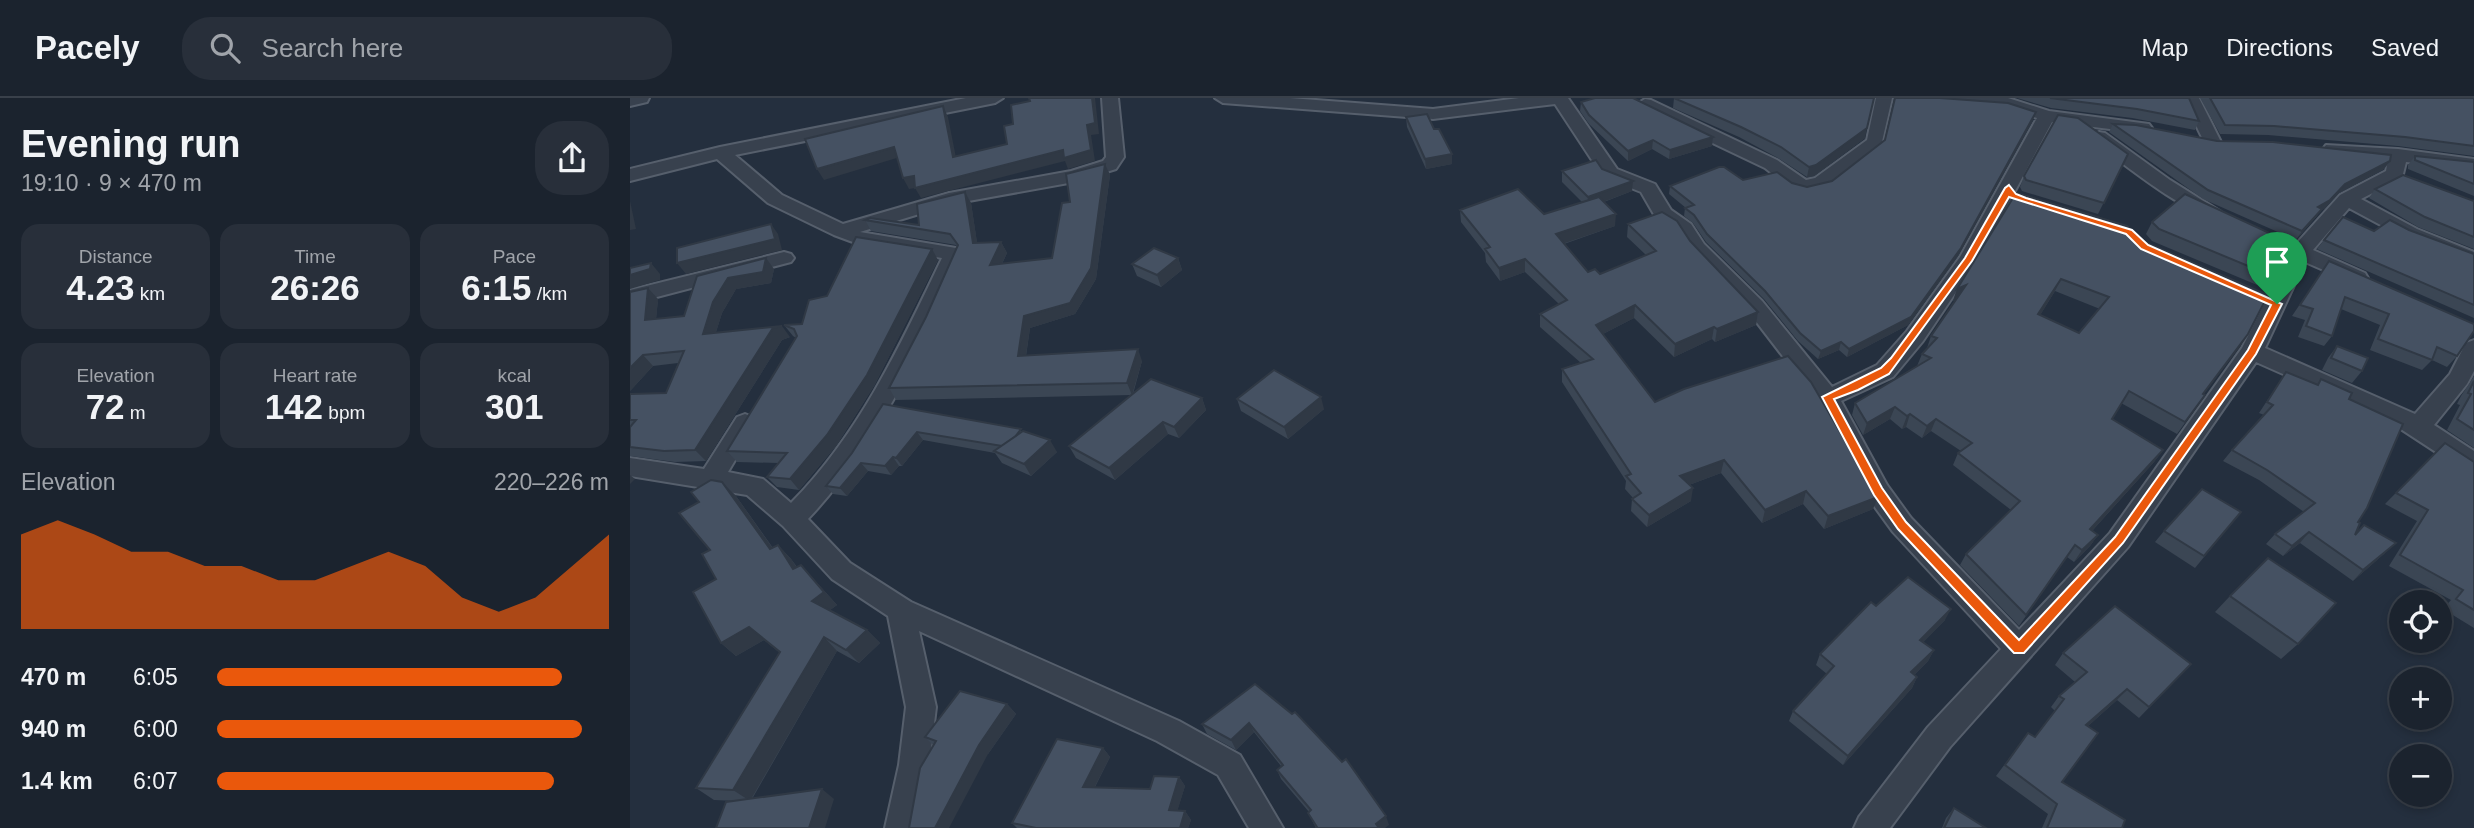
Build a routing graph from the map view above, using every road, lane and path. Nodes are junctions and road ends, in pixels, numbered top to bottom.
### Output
1 (641, 98) edge
2 (995, 98) edge
3 (1110, 98) edge
4 (1223, 98) edge
5 (1559, 98) edge
6 (1885, 98) edge
7 (1945, 98) edge
8 (2191, 98) edge
9 (1629, 99) edge
10 (630, 101) edge
11 (1673, 101) edge
12 (2007, 101) edge
13 (2047, 116) junction
14 (2079, 122) junction
15 (2159, 131) edge
16 (2185, 137) edge
17 (2212, 142) junction
18 (2232, 143) edge
19 (2320, 148) edge
20 (720, 152) junction
21 (2398, 154) junction
22 (2474, 164) edge
23 (2395, 174) junction
24 (630, 175) edge
25 (2418, 183) edge
26 (2347, 199) junction
27 (2227, 220) edge
28 (841, 232) junction
29 (2274, 241) edge
30 (2300, 252) junction
31 (784, 258) dead end
32 (2474, 259) edge
33 (2374, 285) edge
34 (630, 298) edge
35 (2474, 348) edge
36 (2252, 351) junction
37 (1827, 397) junction
38 (758, 401) edge
39 (2419, 426) junction
40 (2474, 464) edge
41 (630, 467) edge
42 (711, 480) junction
43 (792, 519) junction
44 (901, 610) junction
45 (2019, 649) junction
46 (901, 828) edge
47 (1267, 828) edge
48 (1870, 828) edge

1 - 10 street
2 - 20 street
3 - 28 street
4 - 5 street
5 - 37 street
6 - 9 street
7 - 12 street
8 - 17 street
9 - 11 street
12 - 13 street
13 - 14 street
13 - 37 street
14 - 15 street
14 - 27 street
16 - 17 street
17 - 18 street
19 - 21 street
20 - 24 street
20 - 28 street
21 - 22 street
21 - 23 street
23 - 25 street
23 - 26 street
26 - 30 street
26 - 32 street
28 - 43 street
29 - 30 street
30 - 33 street
30 - 36 street
31 - 34 street
35 - 39 street
36 - 39 street
36 - 45 street
37 - 45 street
38 - 42 street
39 - 40 street
41 - 42 street
42 - 43 street
43 - 44 street
44 - 46 street
44 - 47 street
45 - 48 street

